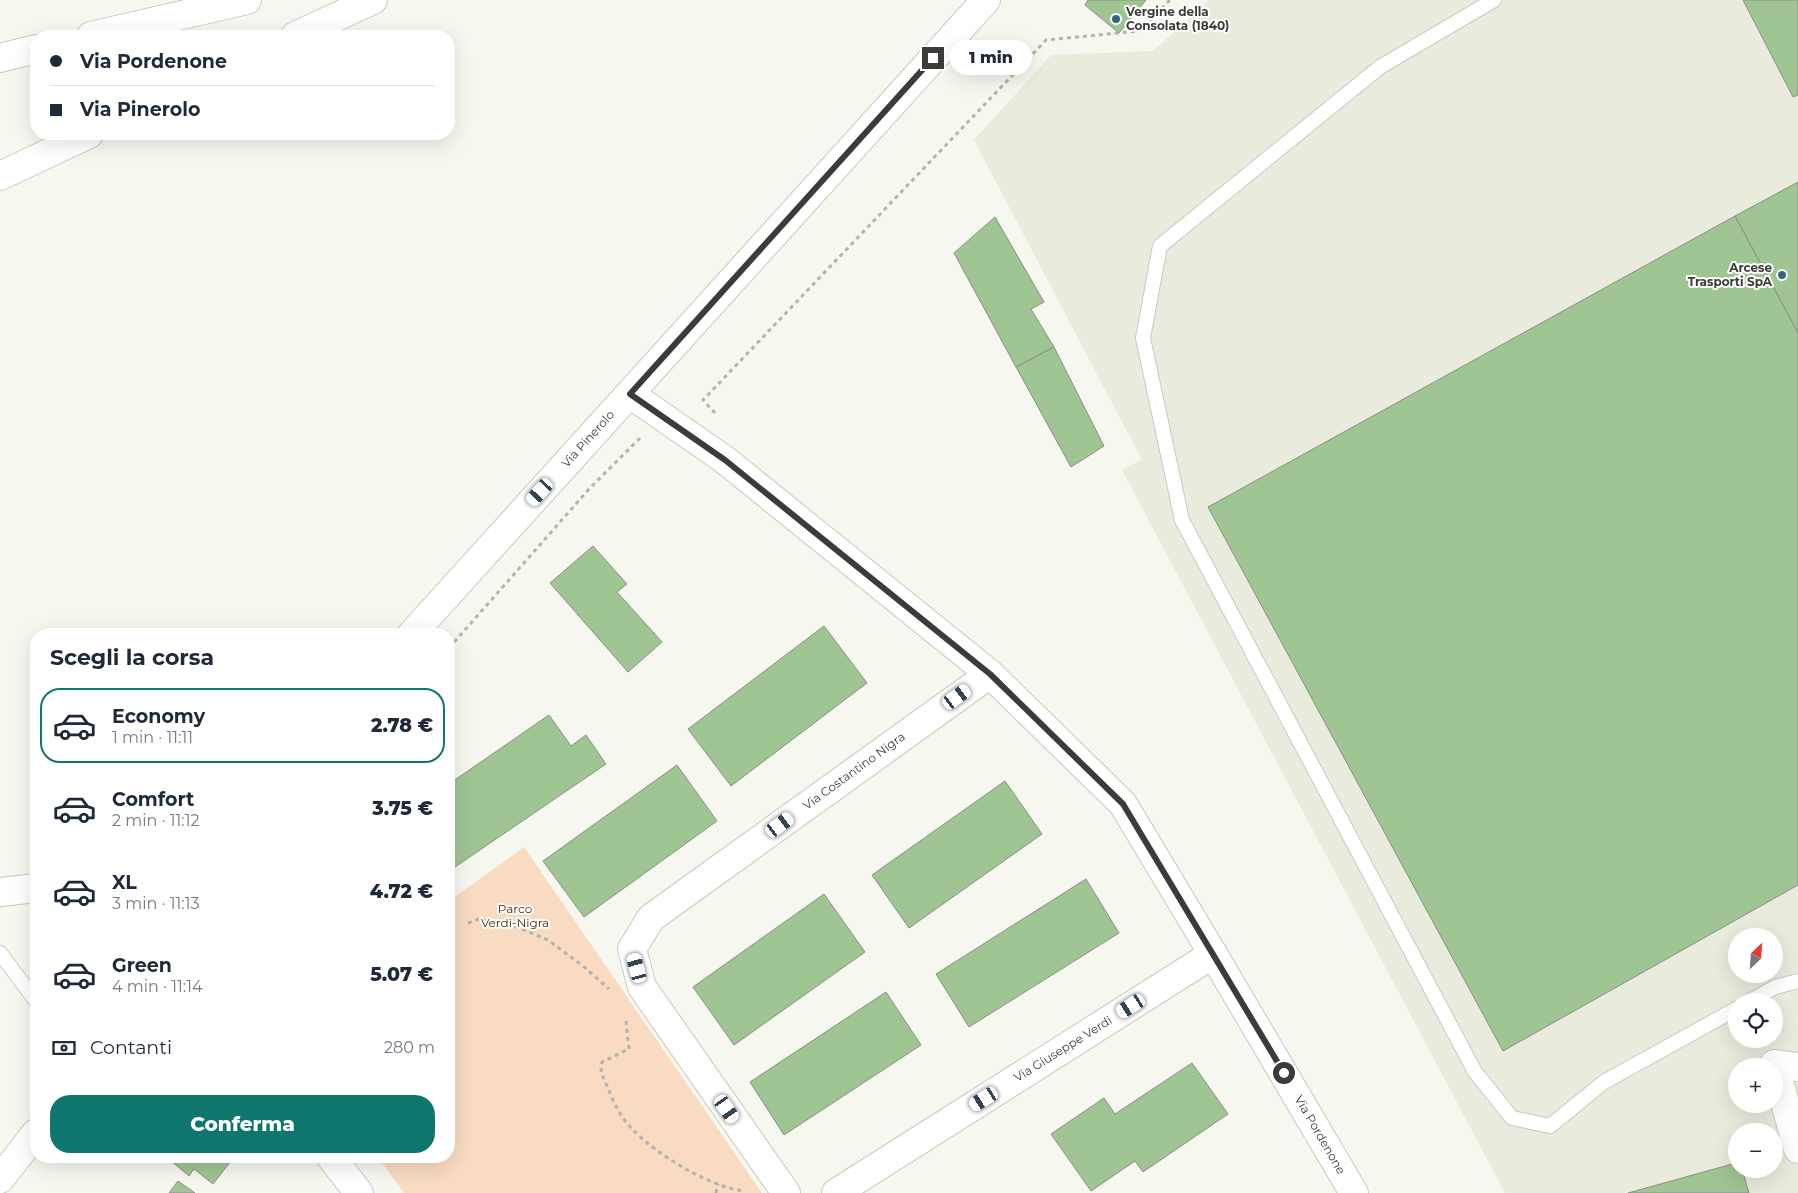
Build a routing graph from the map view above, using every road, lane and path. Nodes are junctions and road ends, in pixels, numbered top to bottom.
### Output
1 (247, 0) edge
2 (373, 0) edge
3 (986, 0) edge
4 (1170, 0) edge
5 (1494, 0) edge
6 (118, 30) edge
7 (308, 30) edge
8 (30, 50) edge
9 (0, 58) edge
10 (76, 140) edge
11 (0, 176) edge
12 (853, 242) dead end
13 (630, 394) junction
14 (417, 628) edge
15 (990, 674) junction
16 (30, 889) edge
17 (0, 892) edge
18 (468, 923) dead end
19 (0, 953) edge
20 (1213, 954) junction
21 (1798, 981) edge
22 (612, 992) dead end
23 (30, 993) edge
24 (1764, 993) edge
25 (1728, 1013) edge
26 (623, 1016) dead end
27 (1798, 1067) edge
28 (30, 1141) edge
29 (1798, 1149) edge
30 (335, 1163) edge
31 (0, 1179) edge
32 (718, 1184) junction
33 (783, 1189) edge
34 (359, 1193) edge
35 (716, 1193) edge
36 (836, 1193) edge
37 (1354, 1193) edge

1 - 6 street
2 - 7 street
3 - 13 street, Via Pinerolo
4 - 12 path
5 - 25 lane
8 - 9 street
10 - 11 street
13 - 14 street, Via Pinerolo
13 - 15 street, Via Pordenone
15 - 20 street, Via Pordenone
15 - 33 street, Via Costantino Nigra
16 - 17 street
18 - 22 path
19 - 23 lane
20 - 36 street, Via Giuseppe Verdi
20 - 37 street, Via Pordenone
21 - 24 lane
26 - 32 path
27 - 29 street
28 - 31 street
30 - 34 street
32 - 33 path
32 - 35 path

